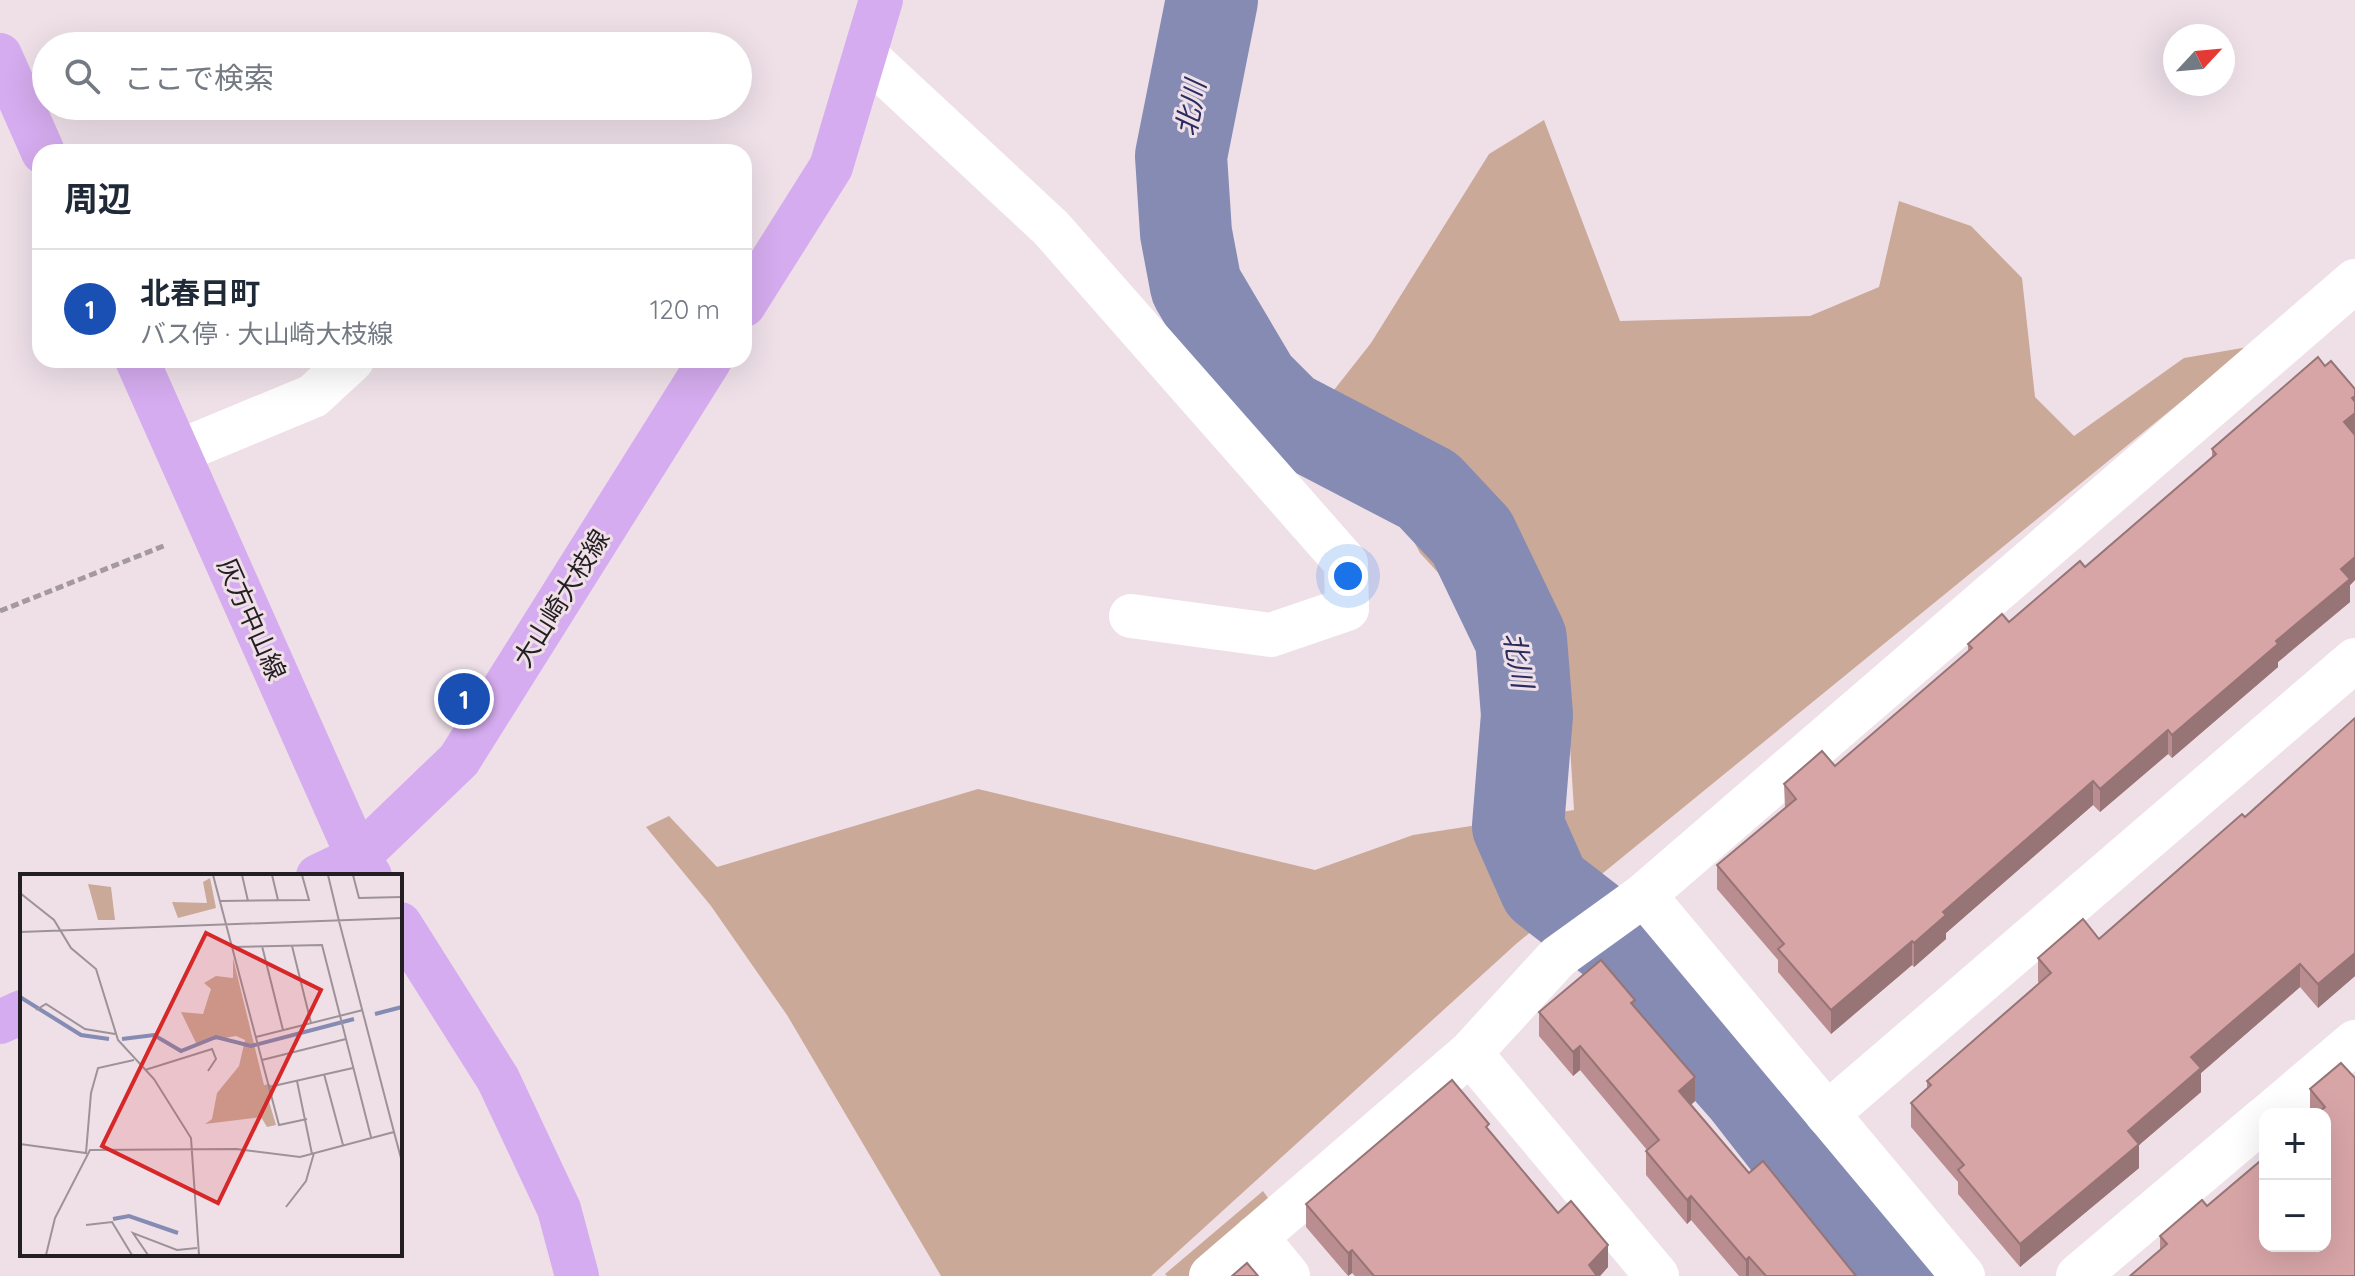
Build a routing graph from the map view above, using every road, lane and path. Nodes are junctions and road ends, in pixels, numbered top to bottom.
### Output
1 (881, 0) edge
2 (0, 55) edge
3 (865, 55) junction
4 (39, 144) edge
5 (752, 292) edge
6 (2352, 293) edge
7 (141, 368) edge
8 (343, 368) edge
9 (705, 368) edge
10 (178, 452) junction
11 (212, 527) junction
12 (0, 611) edge
13 (1131, 616) dead end
14 (2355, 660) edge
15 (364, 867) edge
16 (328, 874) edge
17 (1644, 895) junction
18 (402, 927) edge
19 (20, 1013) edge
20 (0, 1022) edge
21 (2355, 1042) edge
22 (1470, 1053) junction
23 (2277, 1108) edge
24 (1827, 1114) junction
25 (2259, 1123) edge
26 (1256, 1237) junction
27 (577, 1276) edge
28 (1211, 1276) edge
29 (1288, 1276) edge
30 (1657, 1276) edge
31 (1963, 1276) edge
32 (2078, 1276) edge

1 - 3 main road
2 - 4 main road
3 - 5 main road
3 - 13 street
6 - 17 street
7 - 10 main road, 灰方中山線
8 - 10 street
9 - 15 main road, 大山崎大枝線
10 - 11 main road, 灰方中山線
11 - 12 path
11 - 15 main road, 灰方中山線
14 - 24 street
15 - 16 main road, 大山崎大枝線
17 - 22 street
17 - 24 street
18 - 27 main road
19 - 20 main road
21 - 23 street
22 - 26 street
22 - 30 street
24 - 31 street
25 - 32 street
26 - 28 street
26 - 29 street

